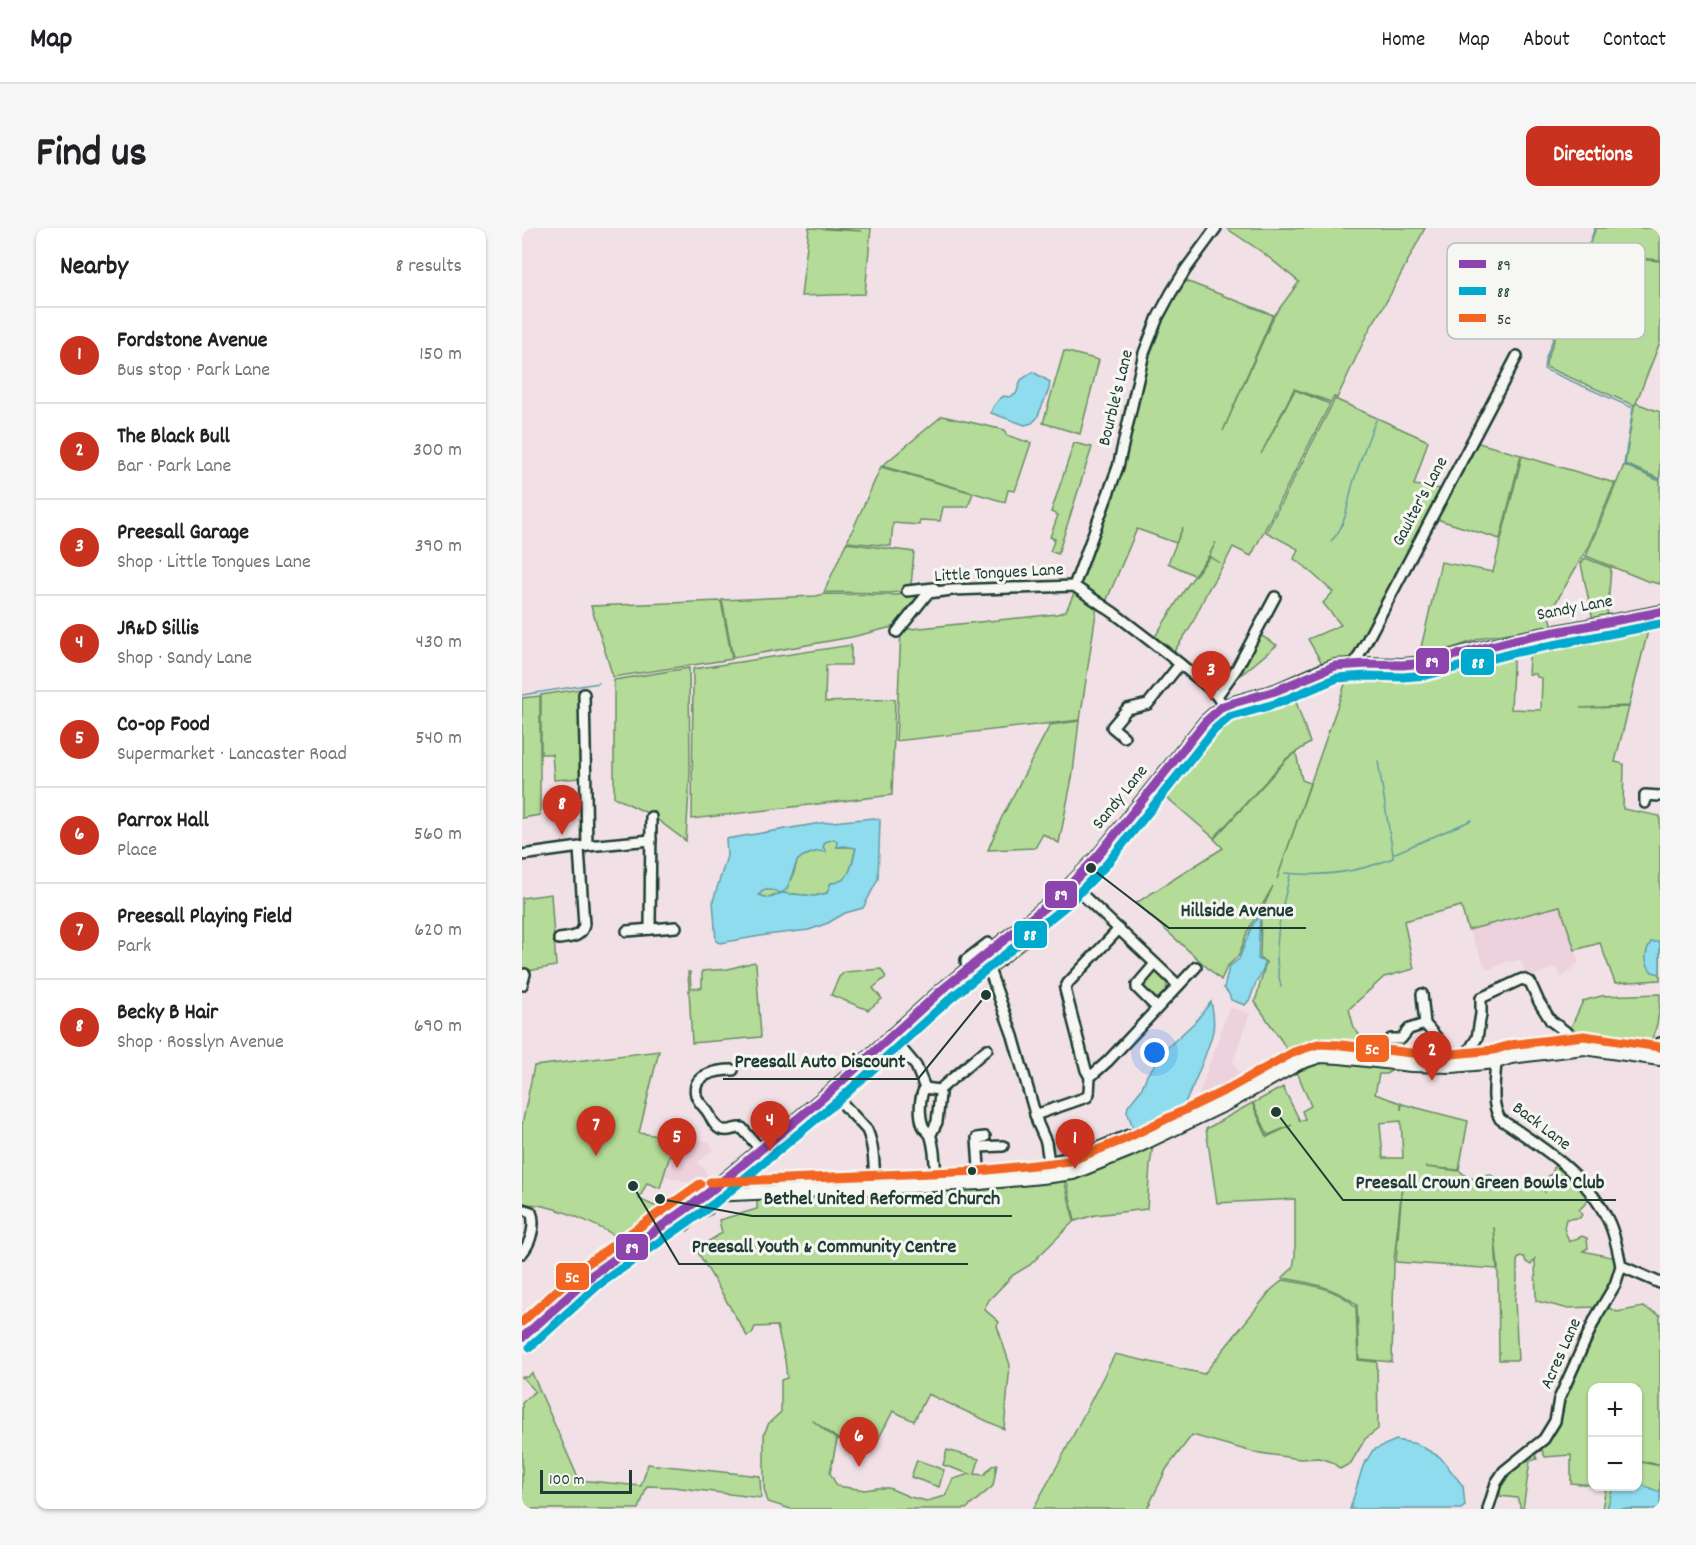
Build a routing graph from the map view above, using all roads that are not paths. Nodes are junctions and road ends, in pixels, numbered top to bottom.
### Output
1 (1216, 228) edge
2 (1517, 356) dead end
3 (1074, 586) junction
4 (999, 589) junction
5 (907, 591) dead end
6 (1275, 597) dead end
7 (1655, 613) edge
8 (897, 632) dead end
9 (1180, 664) junction
10 (1354, 664) junction
11 (584, 694) dead end
12 (1220, 701) junction
13 (1124, 737) dead end
14 (1660, 796) edge
15 (1644, 803) dead end
16 (651, 817) dead end
17 (651, 840) junction
18 (583, 847) junction
19 (522, 855) edge
20 (1075, 888) junction
21 (676, 927) dead end
22 (650, 929) junction
23 (1119, 929) junction
24 (627, 931) dead end
25 (559, 939) dead end
26 (996, 947) junction
27 (981, 958) junction
28 (1155, 964) junction
29 (1196, 967) dead end
30 (967, 969) junction
31 (988, 969) junction
32 (525, 974) dead end
33 (522, 985) edge
34 (1178, 985) junction
35 (1422, 994) dead end
36 (1157, 1008) junction
37 (1425, 1024) junction
38 (890, 1035) junction
39 (1391, 1039) dead end
40 (1660, 1043) edge
41 (1584, 1048) junction
42 (987, 1049) dead end
43 (1658, 1058) edge
44 (1488, 1060) junction
45 (1455, 1066) junction
46 (733, 1070) dead end
47 (1090, 1077) junction
48 (925, 1088) junction
49 (939, 1090) junction
50 (831, 1091) junction
51 (1035, 1115) junction
52 (931, 1134) junction
53 (1129, 1135) dead end
54 (985, 1137) dead end
55 (1004, 1146) dead end
56 (978, 1147) junction
57 (760, 1149) junction
58 (1049, 1162) junction
59 (1051, 1176) junction
60 (723, 1179) junction
61 (980, 1183) junction
62 (936, 1186) junction
63 (875, 1189) junction
64 (707, 1194) junction
65 (732, 1194) junction
66 (524, 1209) edge
67 (708, 1209) dead end
68 (675, 1217) junction
69 (522, 1253) edge
70 (1621, 1266) junction
71 (1660, 1283) edge
72 (522, 1338) edge
73 (1488, 1509) edge

1 - 3 street, Bourble's Lane
2 - 10 street, Gaulter's Lane
3 - 4 street, Little Tongues Lane
3 - 9 street, Little Tongues Lane
4 - 5 street
4 - 8 street, Little Tongues Lane
6 - 12 street
7 - 10 main road, Sandy Lane
9 - 12 street, Little Tongues Lane
9 - 13 street
10 - 12 main road, Sandy Lane
11 - 18 street
12 - 20 main road, Sandy Lane
14 - 15 street
16 - 17 street
17 - 18 street
17 - 22 street
18 - 19 street
18 - 25 street
20 - 23 street
20 - 26 main road, Sandy Lane
20 - 31 street, Sandy Lane
21 - 22 street
22 - 24 street
23 - 28 street
23 - 47 street
26 - 27 main road, Sandy Lane
26 - 30 street
27 - 30 main road, Sandy Lane
27 - 31 street
28 - 34 street
28 - 36 street
29 - 34 street
30 - 38 main road, Sandy Lane
31 - 51 street
32 - 33 street
34 - 36 street
35 - 37 street
36 - 47 street
37 - 39 street
37 - 45 street
38 - 48 street
38 - 50 main road, Sandy Lane
40 - 43 street
41 - 43 main road
41 - 44 main road
41 - 45 street
42 - 49 street
44 - 45 main road
44 - 70 street, Back Lane
45 - 59 main road
46 - 57 street
47 - 51 street
48 - 49 street
48 - 52 street
49 - 52 street
50 - 57 main road, Sandy Lane
50 - 63 street
51 - 58 street
52 - 62 street
53 - 58 street
54 - 56 street
55 - 56 street
56 - 61 street
57 - 60 main road, Sandy Lane
58 - 59 street
59 - 61 main road
60 - 64 main road, Sandy Lane
60 - 65 main road
61 - 62 main road
62 - 63 main road
63 - 65 main road
64 - 65 main road
64 - 68 main road, Sandy Lane
66 - 69 street
67 - 68 street
68 - 72 main road, Sandy Lane
70 - 71 street
70 - 73 street, Acres Lane

